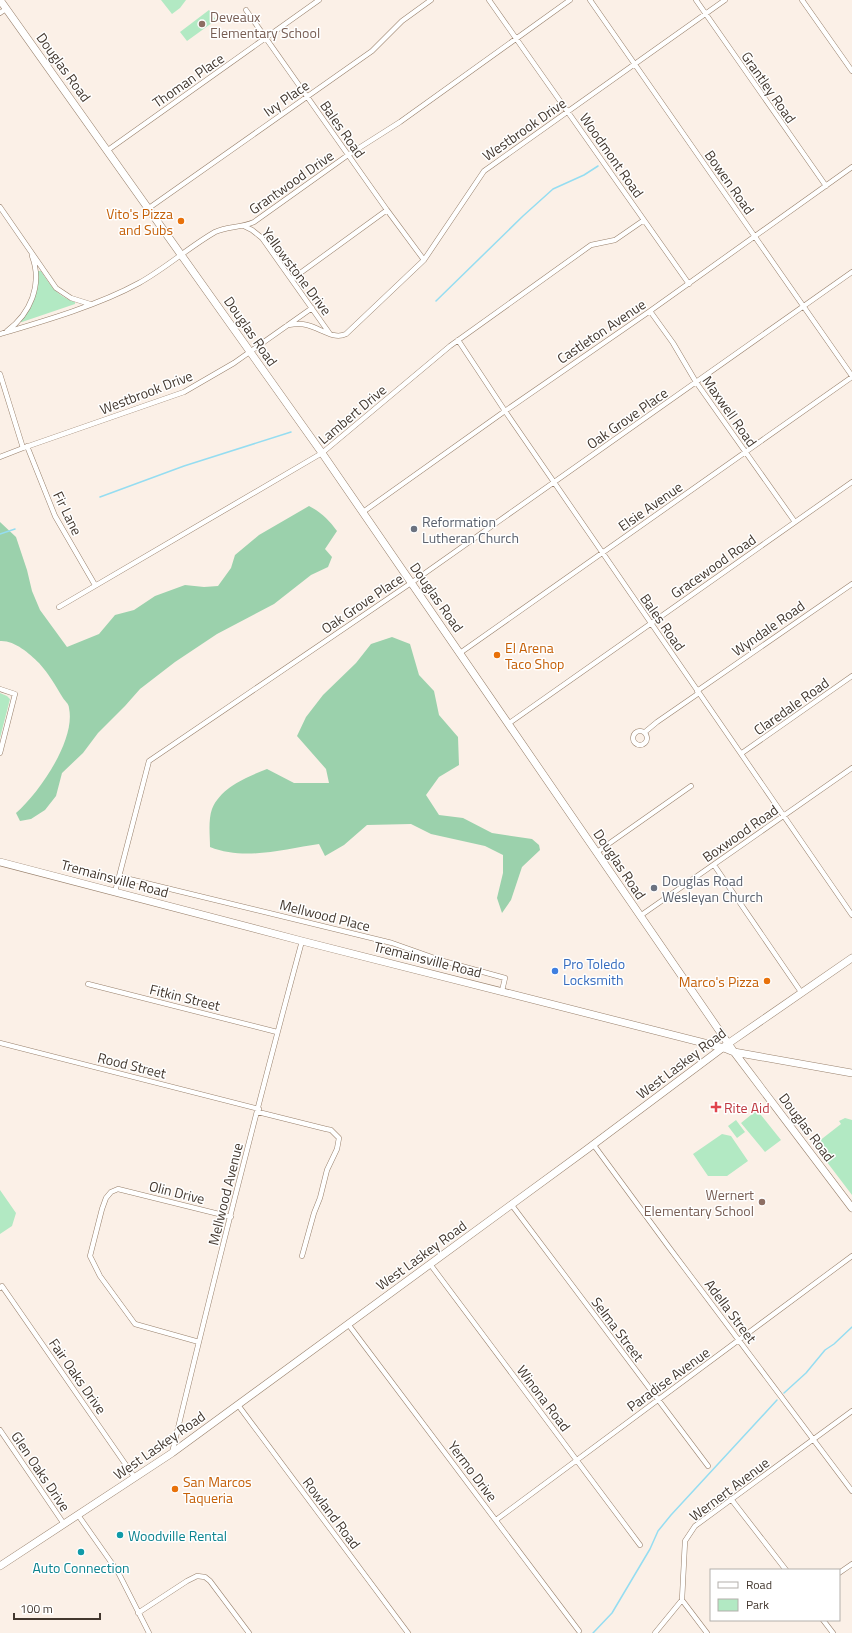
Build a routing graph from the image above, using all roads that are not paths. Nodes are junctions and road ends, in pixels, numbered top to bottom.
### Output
1 (0, 0) edge
2 (319, 0) edge
3 (431, 0) edge
4 (489, 0) edge
5 (570, 0) edge
6 (590, 0) edge
7 (696, 0) edge
8 (725, 0) edge
9 (802, 0) edge
10 (246, 10) dead end
11 (3, 11) edge
12 (705, 13) junction
13 (266, 38) junction
14 (516, 38) junction
15 (634, 65) junction
16 (852, 71) edge
17 (307, 97) junction
18 (568, 112) junction
19 (108, 150) junction
20 (348, 155) junction
21 (852, 167) edge
22 (826, 186) junction
23 (0, 207) edge
24 (149, 208) junction
25 (386, 210) junction
26 (644, 220) junction
27 (243, 226) junction
28 (755, 236) junction
29 (28, 248) junction
30 (181, 255) junction
31 (424, 260) junction
32 (852, 272) edge
33 (292, 279) junction
34 (688, 284) junction
35 (91, 304) junction
36 (803, 306) junction
37 (312, 308) junction
38 (650, 311) junction
39 (288, 325) junction
40 (2, 334) edge
41 (330, 334) junction
42 (458, 340) junction
43 (249, 351) junction
44 (0, 374) edge
45 (852, 377) edge
46 (696, 382) junction
47 (505, 411) junction
48 (25, 447) junction
49 (746, 453) junction
50 (322, 454) junction
51 (0, 457) edge
52 (852, 482) edge
53 (554, 483) junction
54 (363, 512) junction
55 (795, 522) junction
56 (602, 552) junction
57 (412, 583) junction
58 (852, 584) edge
59 (95, 585) junction
60 (59, 607) dead end
61 (651, 624) junction
62 (460, 653) junction
63 (852, 676) edge
64 (0, 689) edge
65 (698, 692) junction
66 (508, 724) junction
67 (645, 732) dead end
68 (0, 752) edge
69 (742, 753) junction
70 (852, 768) edge
71 (691, 786) dead end
72 (784, 816) junction
73 (597, 852) junction
74 (0, 862) edge
75 (714, 865) junction
76 (125, 878) dead end
77 (115, 892) junction
78 (852, 915) edge
79 (640, 916) junction
80 (302, 941) junction
81 (852, 958) edge
82 (88, 984) dead end
83 (502, 991) junction
84 (801, 992) junction
85 (277, 1032) junction
86 (0, 1043) edge
87 (726, 1045) junction
88 (734, 1052) junction
89 (852, 1073) edge
90 (258, 1111) junction
91 (593, 1144) junction
92 (511, 1204) junction
93 (852, 1208) edge
94 (231, 1217) junction
95 (302, 1256) dead end
96 (852, 1256) edge
97 (430, 1264) junction
98 (1, 1287) edge
99 (348, 1324) junction
100 (740, 1340) junction
101 (199, 1342) junction
102 (657, 1400) junction
103 (238, 1405) junction
104 (852, 1411) edge
105 (0, 1430) edge
106 (814, 1440) junction
107 (172, 1453) junction
108 (577, 1460) junction
109 (708, 1466) dead end
110 (135, 1478) junction
111 (852, 1491) edge
112 (731, 1499) junction
113 (78, 1515) junction
114 (496, 1520) junction
115 (64, 1524) junction
116 (640, 1545) dead end
117 (852, 1564) edge
118 (0, 1566) edge
119 (785, 1569) edge
120 (840, 1573) edge
121 (682, 1600) junction
122 (138, 1613) junction
123 (824, 1621) edge
124 (579, 1631) dead end
125 (149, 1633) edge
126 (250, 1633) edge
127 (408, 1633) edge
128 (655, 1633) edge
129 (707, 1633) edge
130 (833, 1633) edge

1 - 11 street, Douglas Road
2 - 13 street, Thoman Place
3 - 17 street, Ivy Place
4 - 14 street, Woodmont Road
5 - 14 street, Grantwood Drive
6 - 15 street, Bowen Road
7 - 12 street, Grantley Road
8 - 12 street, Westbrook Drive
9 - 16 street
10 - 13 street, Bales Road
11 - 19 street, Douglas Road
12 - 15 street, Westbrook Drive
12 - 22 street, Grantley Road
13 - 17 street, Bales Road
13 - 19 street, Thoman Place
14 - 18 street, Woodmont Road
14 - 20 street, Grantwood Drive
15 - 18 street, Westbrook Drive
15 - 28 street, Bowen Road
17 - 20 street, Bales Road
17 - 24 street, Ivy Place
18 - 26 street, Woodmont Road
18 - 31 street, Westbrook Drive
19 - 24 street, Douglas Road
20 - 25 street, Bales Road
20 - 27 street, Grantwood Drive
21 - 22 street, Castleton Avenue
22 - 28 street, Castleton Avenue
23 - 29 street
24 - 30 street, Douglas Road
25 - 31 street, Bales Road
25 - 33 street
26 - 34 street, Woodmont Road
26 - 42 street, Lambert Drive
27 - 30 street, Grantwood Drive
27 - 33 street, Yellowstone Drive
28 - 34 street, Castleton Avenue
28 - 36 street, Bowen Road
29 - 35 street
29 - 40 street
30 - 35 street, Grantwood Drive
30 - 43 street, Douglas Road
31 - 41 street, Westbrook Drive
32 - 36 street, Oak Grove Place
33 - 37 street, Yellowstone Drive
34 - 38 street, Castleton Avenue
35 - 40 street, Grantwood Drive
36 - 45 street, Bowen Road
36 - 46 street, Oak Grove Place
37 - 39 street, Westbrook Drive
37 - 41 street, Yellowstone Drive
38 - 46 street, Maxwell Road
38 - 47 street, Castleton Avenue
39 - 41 street, Westbrook Drive
39 - 43 street, Westbrook Drive
42 - 47 street, Bales Road
42 - 50 street, Lambert Drive
43 - 48 street, Westbrook Drive
43 - 50 street, Douglas Road
44 - 48 street, Fir Lane
45 - 49 street, Elsie Avenue
46 - 49 street, Maxwell Road
46 - 53 street, Oak Grove Place
47 - 53 street, Bales Road
47 - 54 street, Castleton Avenue
48 - 51 street, Westbrook Drive
48 - 59 street, Fir Lane
49 - 55 street, Maxwell Road
49 - 56 street, Elsie Avenue
50 - 54 street, Douglas Road
50 - 59 street, Lambert Drive
52 - 55 street, Gracewood Road
53 - 56 street, Bales Road
53 - 57 street, Oak Grove Place
54 - 57 street, Douglas Road
55 - 61 street, Gracewood Road
56 - 61 street, Bales Road
56 - 62 street, Elsie Avenue
57 - 62 street, Douglas Road
57 - 77 street, Oak Grove Place
58 - 65 street, Wyndale Road
59 - 60 street, Lambert Drive
61 - 65 street, Bales Road
61 - 66 street, Gracewood Road
62 - 66 street, Douglas Road
63 - 69 street, Claredale Road
64 - 68 street
65 - 67 street, Wyndale Road
65 - 69 street, Bales Road
66 - 73 street, Douglas Road
69 - 72 street, Bales Road
70 - 72 street, Boxwood Road
71 - 73 street
72 - 75 street, Boxwood Road
72 - 78 street, Bales Road
73 - 79 street, Douglas Road
74 - 77 street, Tremainsville Road
75 - 79 street, Boxwood Road
75 - 84 street
76 - 83 street, Mellwood Place
77 - 80 street, Tremainsville Road
79 - 87 street, Douglas Road
80 - 83 street, Tremainsville Road
80 - 85 street, Mellwood Avenue
81 - 84 street, West Laskey Road
82 - 85 street, Fitkin Street
83 - 87 street, Tremainsville Road
84 - 87 street, West Laskey Road
85 - 90 street, Mellwood Avenue
86 - 90 street, Rood Street
87 - 88 street, Tremainsville Road
87 - 91 street, West Laskey Road
88 - 89 street, Tremainsville Road
88 - 93 street, Douglas Road
90 - 94 street, Mellwood Avenue
90 - 95 street, Rood Street
91 - 92 street, West Laskey Road
91 - 100 street, Adella Street
92 - 97 street, West Laskey Road
92 - 102 street, Selma Street
94 - 101 street, Mellwood Avenue
94 - 101 street, Olin Drive
96 - 100 street, Paradise Avenue
97 - 99 street, West Laskey Road
97 - 108 street, Winona Road
98 - 110 street, Fair Oaks Drive
99 - 103 street, West Laskey Road
99 - 114 street, Yermo Drive
100 - 102 street, Paradise Avenue
100 - 106 street, Adella Street
101 - 107 street, Mellwood Avenue
102 - 108 street, Paradise Avenue
102 - 109 street, Selma Street
103 - 107 street, West Laskey Road
103 - 127 street, Rowland Road
104 - 106 street, Wernert Avenue
105 - 115 street, Glen Oaks Drive
106 - 111 street, Adella Street
106 - 112 street, Wernert Avenue
107 - 110 street, West Laskey Road
108 - 114 street, Paradise Avenue
108 - 116 street, Winona Road
110 - 113 street, West Laskey Road
112 - 119 street
112 - 121 street, Wernert Avenue
113 - 115 street, West Laskey Road
113 - 122 street
114 - 124 street, Yermo Drive
115 - 118 street, West Laskey Road
117 - 120 street
121 - 128 street
121 - 129 street
122 - 125 street
122 - 126 street
123 - 130 street

